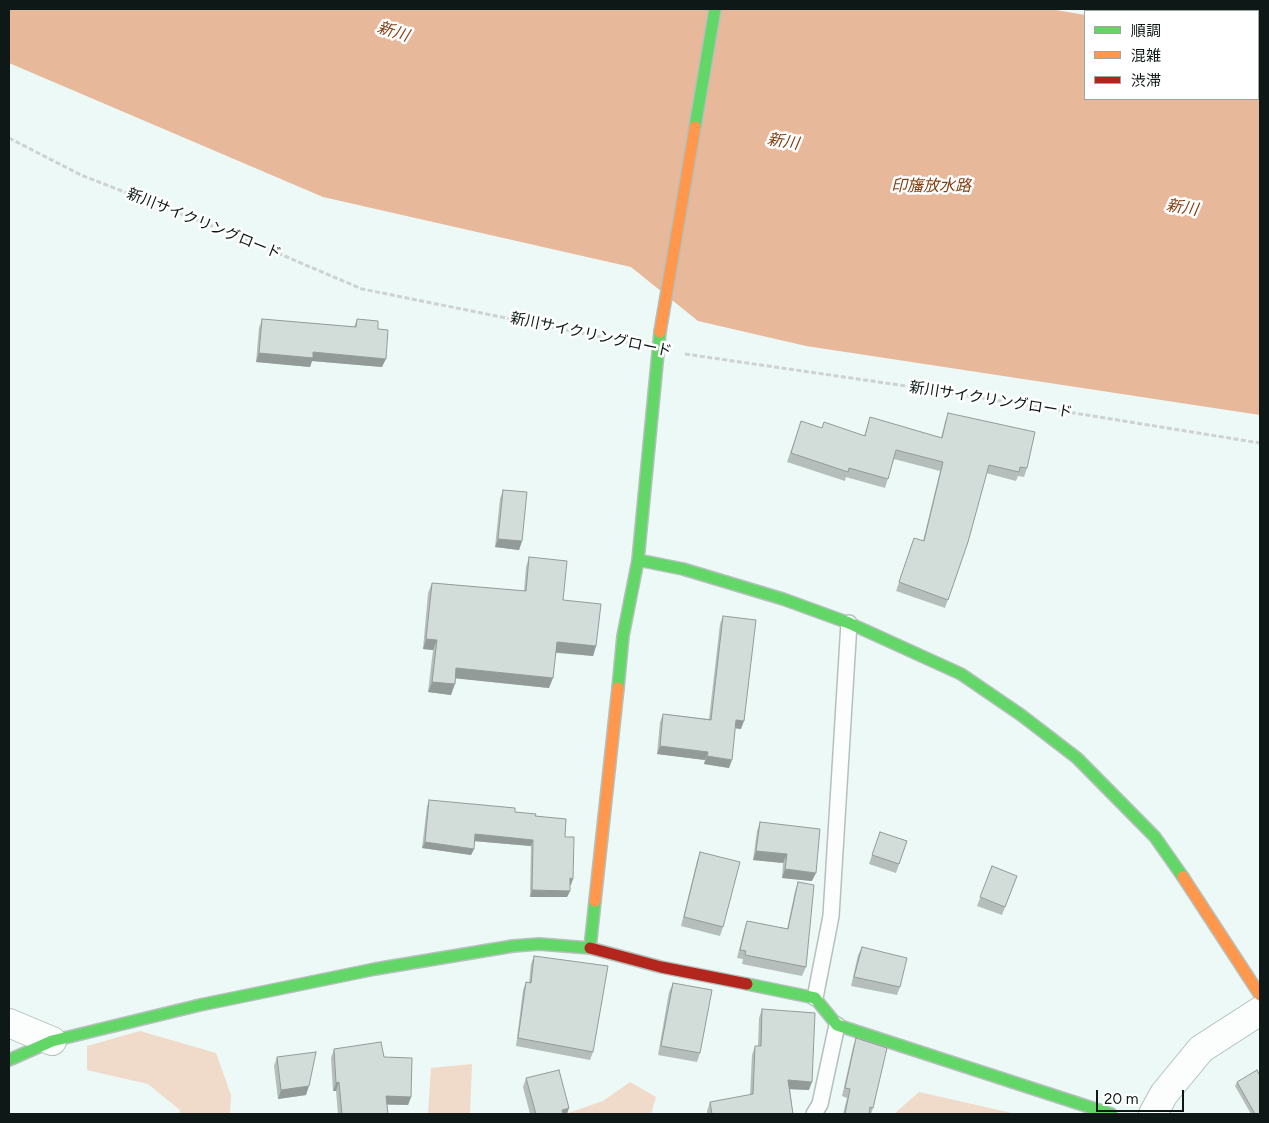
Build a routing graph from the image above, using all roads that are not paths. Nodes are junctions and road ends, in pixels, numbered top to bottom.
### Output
1 (715, 9) edge
2 (638, 560) junction
3 (849, 623) junction
4 (590, 948) junction
5 (1260, 995) edge
6 (815, 998) junction
7 (1260, 1011) edge
8 (9, 1023) edge
9 (837, 1025) junction
10 (52, 1041) junction
11 (9, 1060) edge
12 (814, 1114) edge
13 (1111, 1114) edge
14 (1153, 1114) edge

1 - 2 street
2 - 3 street
2 - 4 street
3 - 5 street
3 - 6 lane
4 - 6 street
4 - 10 street
6 - 9 street
7 - 14 street
8 - 10 street
9 - 12 lane
9 - 13 street
10 - 11 street

